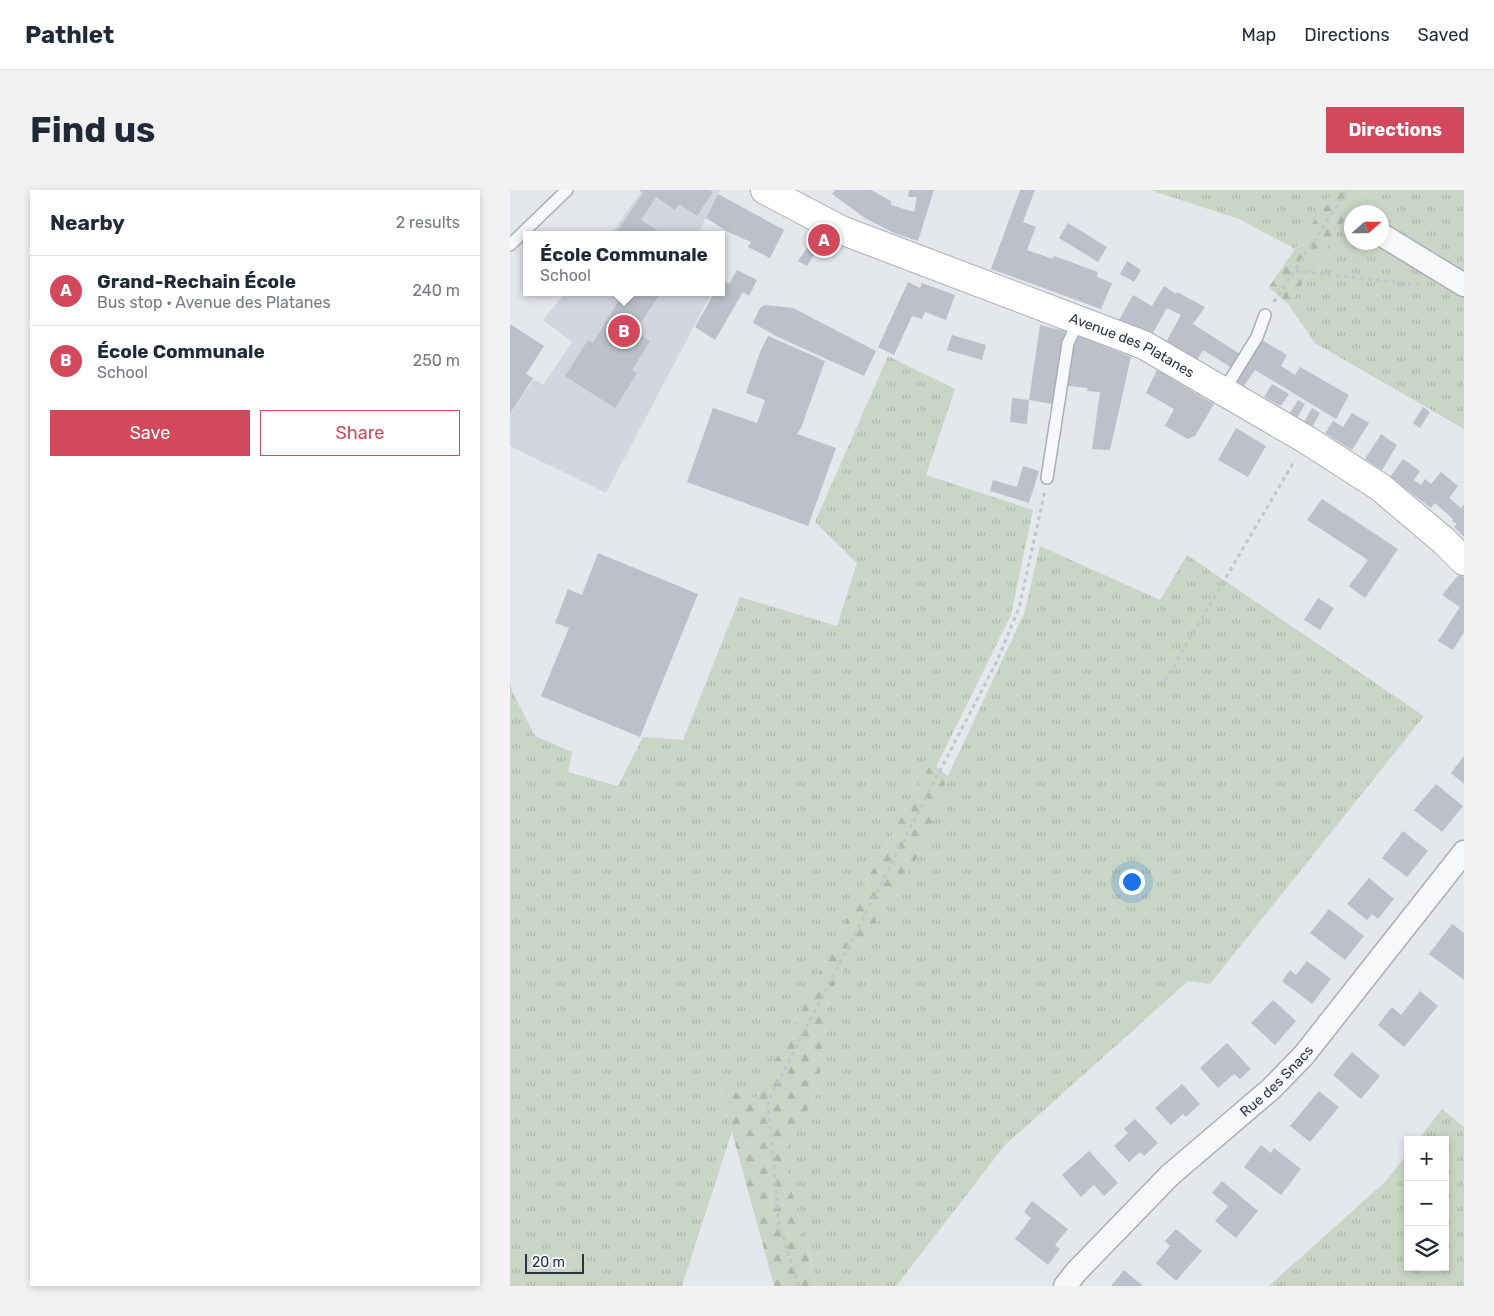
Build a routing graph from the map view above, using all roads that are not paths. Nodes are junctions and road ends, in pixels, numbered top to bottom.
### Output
1 (568, 190) edge
2 (766, 190) edge
3 (525, 231) edge
4 (523, 233) edge
5 (1389, 239) edge
6 (510, 245) edge
7 (1464, 285) edge
8 (1265, 315) road end
9 (1079, 320) junction
10 (1223, 392) junction
11 (1047, 478) road end
12 (1464, 561) edge
13 (1464, 852) edge
14 (1065, 1286) edge

1 - 3 lane
2 - 9 street, Avenue des Platanes
4 - 6 lane
5 - 7 street
8 - 10 lane
9 - 10 street, Avenue des Platanes
9 - 11 lane
10 - 12 street, Avenue des Platanes
13 - 14 street, Rue des Snacs

